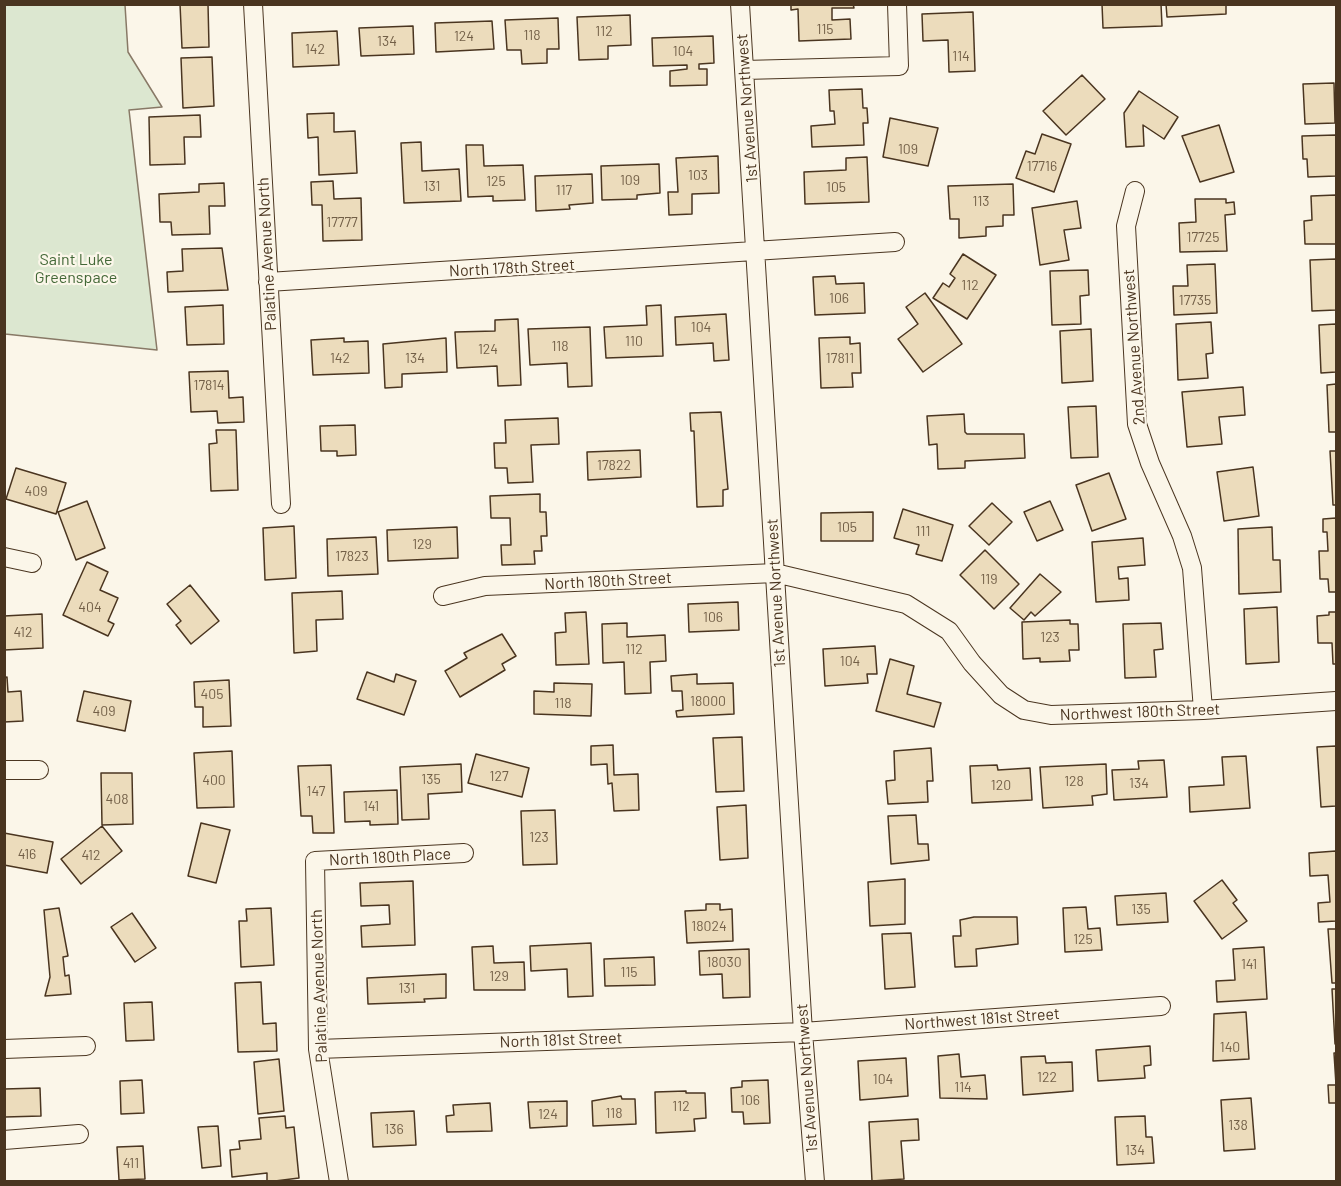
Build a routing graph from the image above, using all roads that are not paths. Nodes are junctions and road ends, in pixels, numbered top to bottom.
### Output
1 (253, 4) edge
2 (740, 4) edge
3 (897, 4) edge
4 (744, 70) junction
5 (1135, 191) dead end
6 (895, 242) dead end
7 (756, 253) junction
8 (268, 282) junction
9 (281, 504) dead end
10 (4, 557) edge
11 (32, 563) dead end
12 (775, 573) junction
13 (443, 596) dead end
14 (1336, 701) edge
15 (1203, 710) junction
16 (4, 770) edge
17 (39, 770) dead end
18 (464, 853) dead end
19 (315, 861) joint
20 (1161, 1006) dead end
21 (803, 1032) junction
22 (86, 1046) dead end
23 (4, 1049) edge
24 (318, 1049) junction
25 (79, 1134) dead end
26 (4, 1140) edge
27 (339, 1182) edge
28 (815, 1182) edge

1 - 8 street, Palatine Avenue North
2 - 4 street, 1st Avenue Northwest
3 - 4 street
4 - 7 street, 1st Avenue Northwest
5 - 15 street, 2nd Avenue Northwest
6 - 7 street, North 178th Street
7 - 8 street, North 178th Street
7 - 12 street, 1st Avenue Northwest
8 - 9 street, Palatine Avenue North
10 - 11 street
12 - 13 street, North 180th Street
12 - 15 street, Northwest 180th Street
12 - 21 street, 1st Avenue Northwest
14 - 15 street, Northwest 180th Street
16 - 17 street
18 - 19 street, North 180th Place
19 - 24 street, Palatine Avenue North
20 - 21 street, Northwest 181st Street
21 - 24 street, North 181st Street
21 - 28 street, 1st Avenue Northwest
22 - 23 street
24 - 27 street, Palatine Avenue North
25 - 26 street

